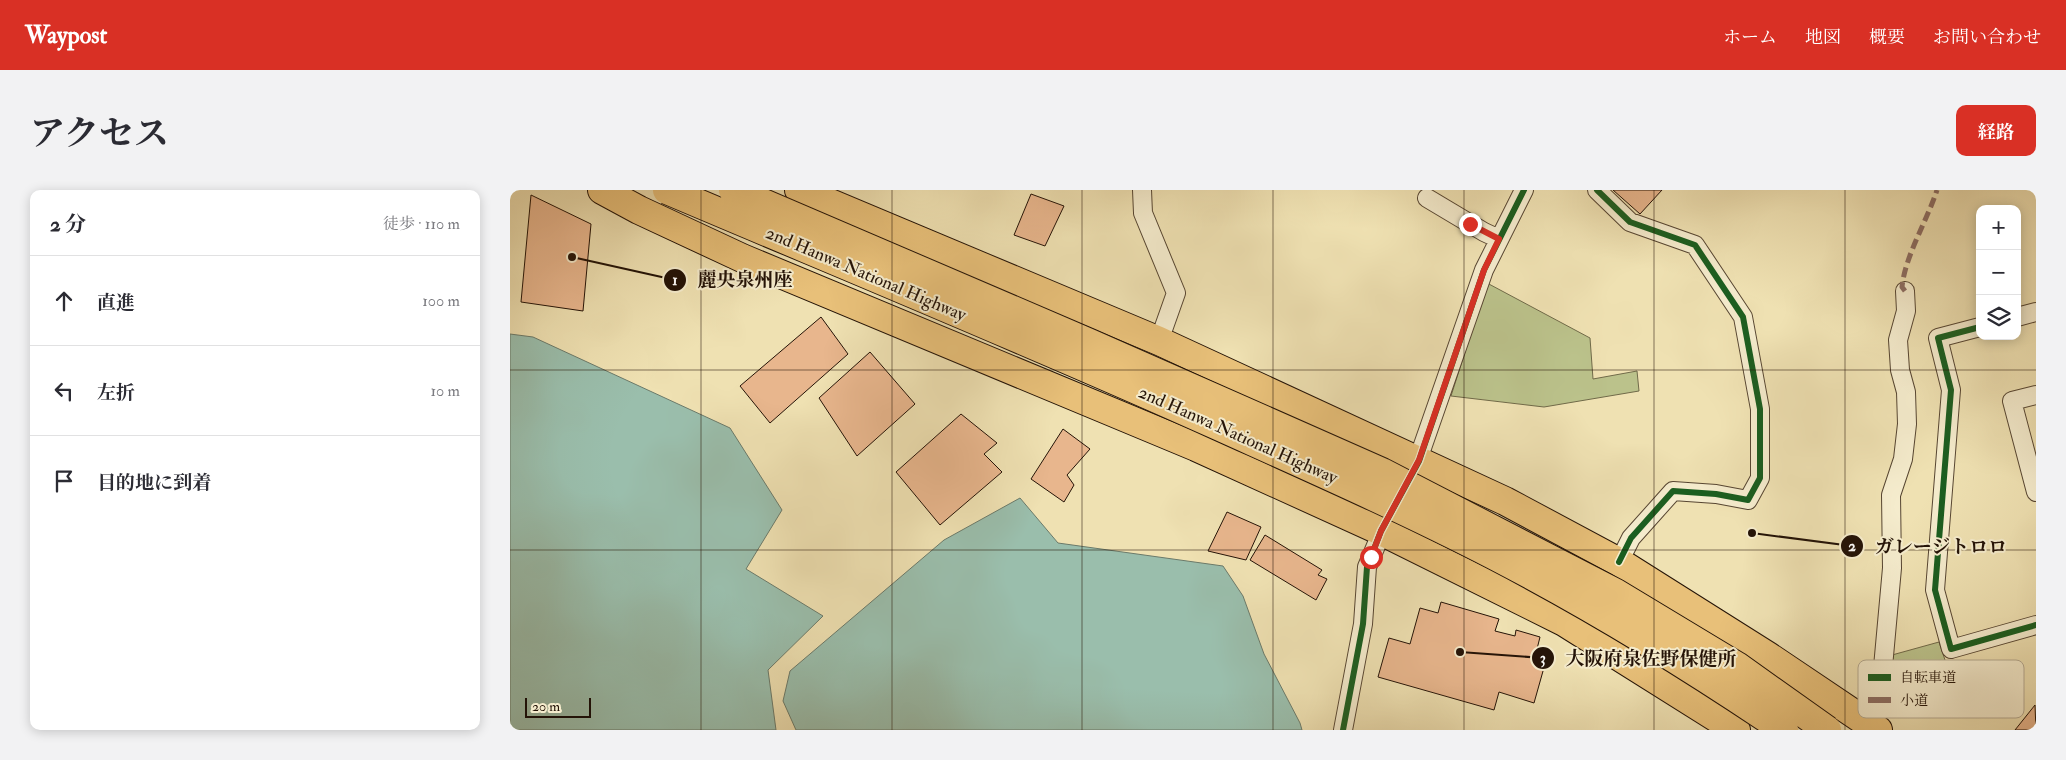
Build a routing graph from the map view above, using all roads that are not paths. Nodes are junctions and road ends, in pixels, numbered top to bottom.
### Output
1 (602, 190) edge
2 (667, 190) edge
3 (733, 190) edge
4 (799, 190) edge
5 (1524, 190) edge
6 (1597, 190) edge
7 (1147, 192) edge
8 (1427, 198) dead end
9 (1499, 239) junction
10 (1905, 291) dead end
11 (2036, 312) edge
12 (2021, 316) edge
13 (1976, 328) edge
14 (1159, 341) junction
15 (2036, 395) edge
16 (1419, 460) junction
17 (2036, 492) edge
18 (1381, 531) junction
19 (1619, 562) junction
20 (2036, 625) edge
21 (1883, 660) edge
22 (1858, 716) edge
23 (1861, 718) edge
24 (1873, 726) edge
25 (1343, 730) edge
26 (1734, 730) edge
27 (1784, 730) edge
28 (1828, 730) edge

1 - 18 highway
2 - 27 highway, 2nd Hanwa National Highway, bridge
3 - 28 highway, 2nd Hanwa National Highway, bridge
4 - 14 highway
5 - 9 street
6 - 19 street
7 - 14 street
8 - 9 street
9 - 16 street
10 - 21 street
11 - 12 street
13 - 20 street
14 - 16 highway
15 - 17 street
16 - 18 street
16 - 19 highway
18 - 25 street
18 - 26 highway
19 - 22 highway
23 - 24 highway

